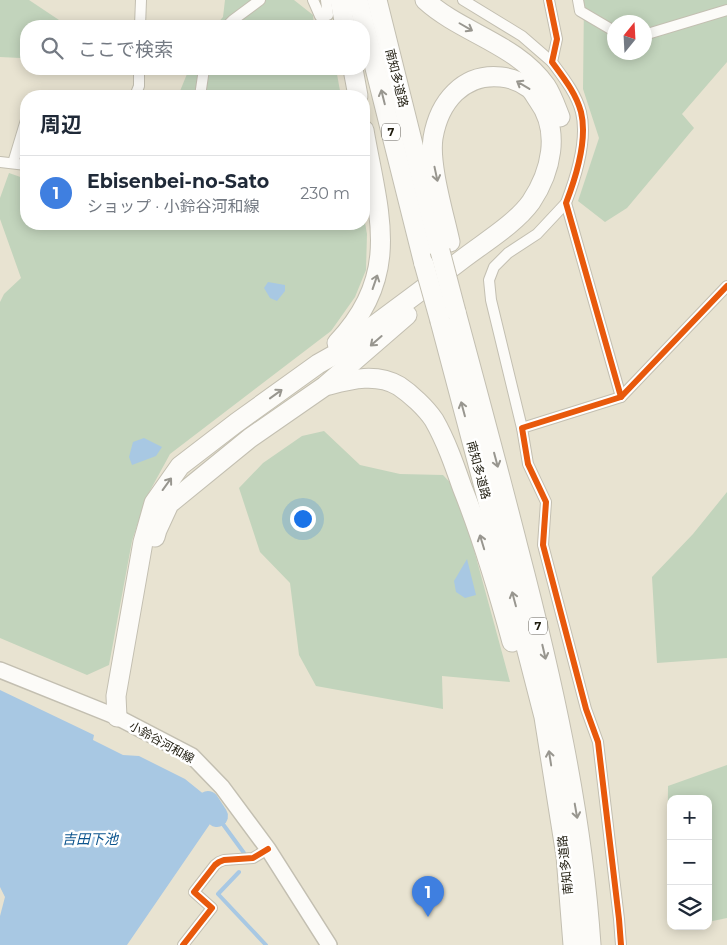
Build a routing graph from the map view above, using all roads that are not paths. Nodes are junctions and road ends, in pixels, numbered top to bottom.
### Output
1 (141, 0) edge
2 (260, 0) edge
3 (313, 0) edge
4 (326, 0) edge
5 (340, 0) edge
6 (358, 0) edge
7 (377, 0) edge
8 (425, 0) edge
9 (463, 0) edge
10 (549, 0) edge
11 (578, 0) edge
12 (727, 10) edge
13 (140, 20) edge
14 (233, 20) edge
15 (344, 20) edge
16 (363, 20) edge
17 (607, 27) edge
18 (652, 33) edge
19 (370, 48) edge
20 (552, 62) junction
21 (139, 75) edge
22 (203, 75) edge
23 (354, 75) edge
24 (137, 90) edge
25 (201, 90) edge
26 (357, 90) edge
27 (20, 140) edge
28 (0, 162) edge
29 (13, 163) junction
30 (20, 164) edge
31 (370, 164) edge
32 (566, 203) junction
33 (445, 247) junction
34 (727, 286) edge
35 (318, 364) junction
36 (325, 386) junction
37 (621, 397) junction
38 (522, 428) junction
39 (0, 670) edge
40 (117, 717) junction
41 (544, 717) junction
42 (268, 849) junction
43 (183, 945) edge
44 (329, 945) edge
45 (573, 945) edge
46 (591, 945) edge
47 (621, 945) edge

1 - 13 street
2 - 14 street
3 - 4 street
5 - 15 highway
16 -> 6 highway, 南知多道路 / 7, bridge
7 - 33 highway, 南知多道路 / 7
8 -> 36 highway
9 - 20 street
10 - 20 street
11 - 17 street
12 - 18 street
41 -> 19 highway, 南知多道路 / 7, bridge
20 - 32 street
21 - 24 street
22 - 25 street
23 - 26 highway
27 - 29 street
28 - 29 street
29 - 30 street
35 -> 31 highway
32 - 37 street
32 - 38 street
35 -> 33 highway
33 -> 46 highway, 南知多道路 / 7, bridge
34 - 37 street
40 -> 35 highway
36 - 40 highway
41 -> 36 highway
37 - 38 street
38 - 47 street
39 - 40 main road, 小鈴谷河和線
40 - 42 main road, 小鈴谷河和線
45 -> 41 highway, 南知多道路 / 7
42 - 43 street
42 - 44 main road, 小鈴谷河和線

